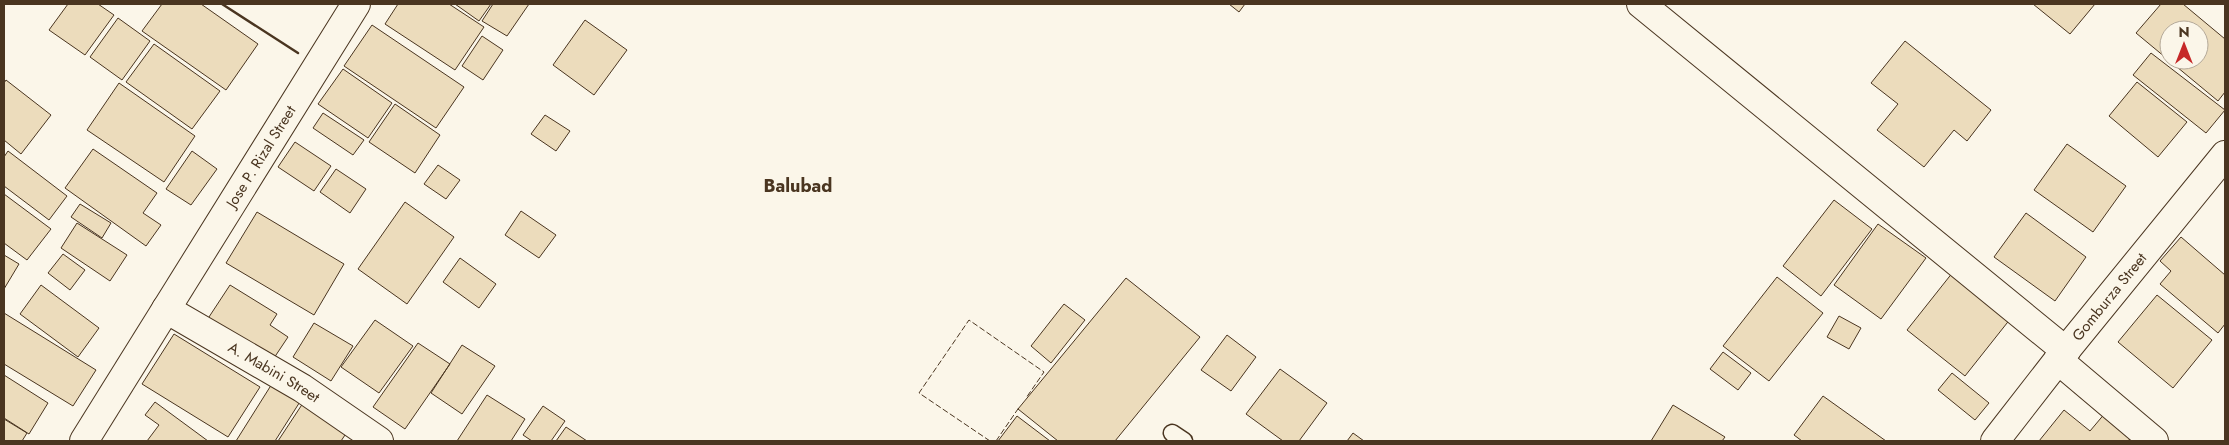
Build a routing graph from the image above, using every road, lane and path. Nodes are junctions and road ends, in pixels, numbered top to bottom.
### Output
1 (356, 4) edge
2 (1641, 4) edge
3 (2225, 155) edge
4 (166, 309) junction
5 (2062, 355) junction
6 (84, 441) edge
7 (379, 441) edge
8 (1995, 441) edge
9 (2154, 441) edge

1 - 4 street, Jose P. Rizal Street
2 - 5 street
3 - 5 street, Gomburza Street
4 - 6 street, Jose P. Rizal Street
4 - 7 street, A. Mabini Street
5 - 8 street, Gomburza Street
5 - 9 street

